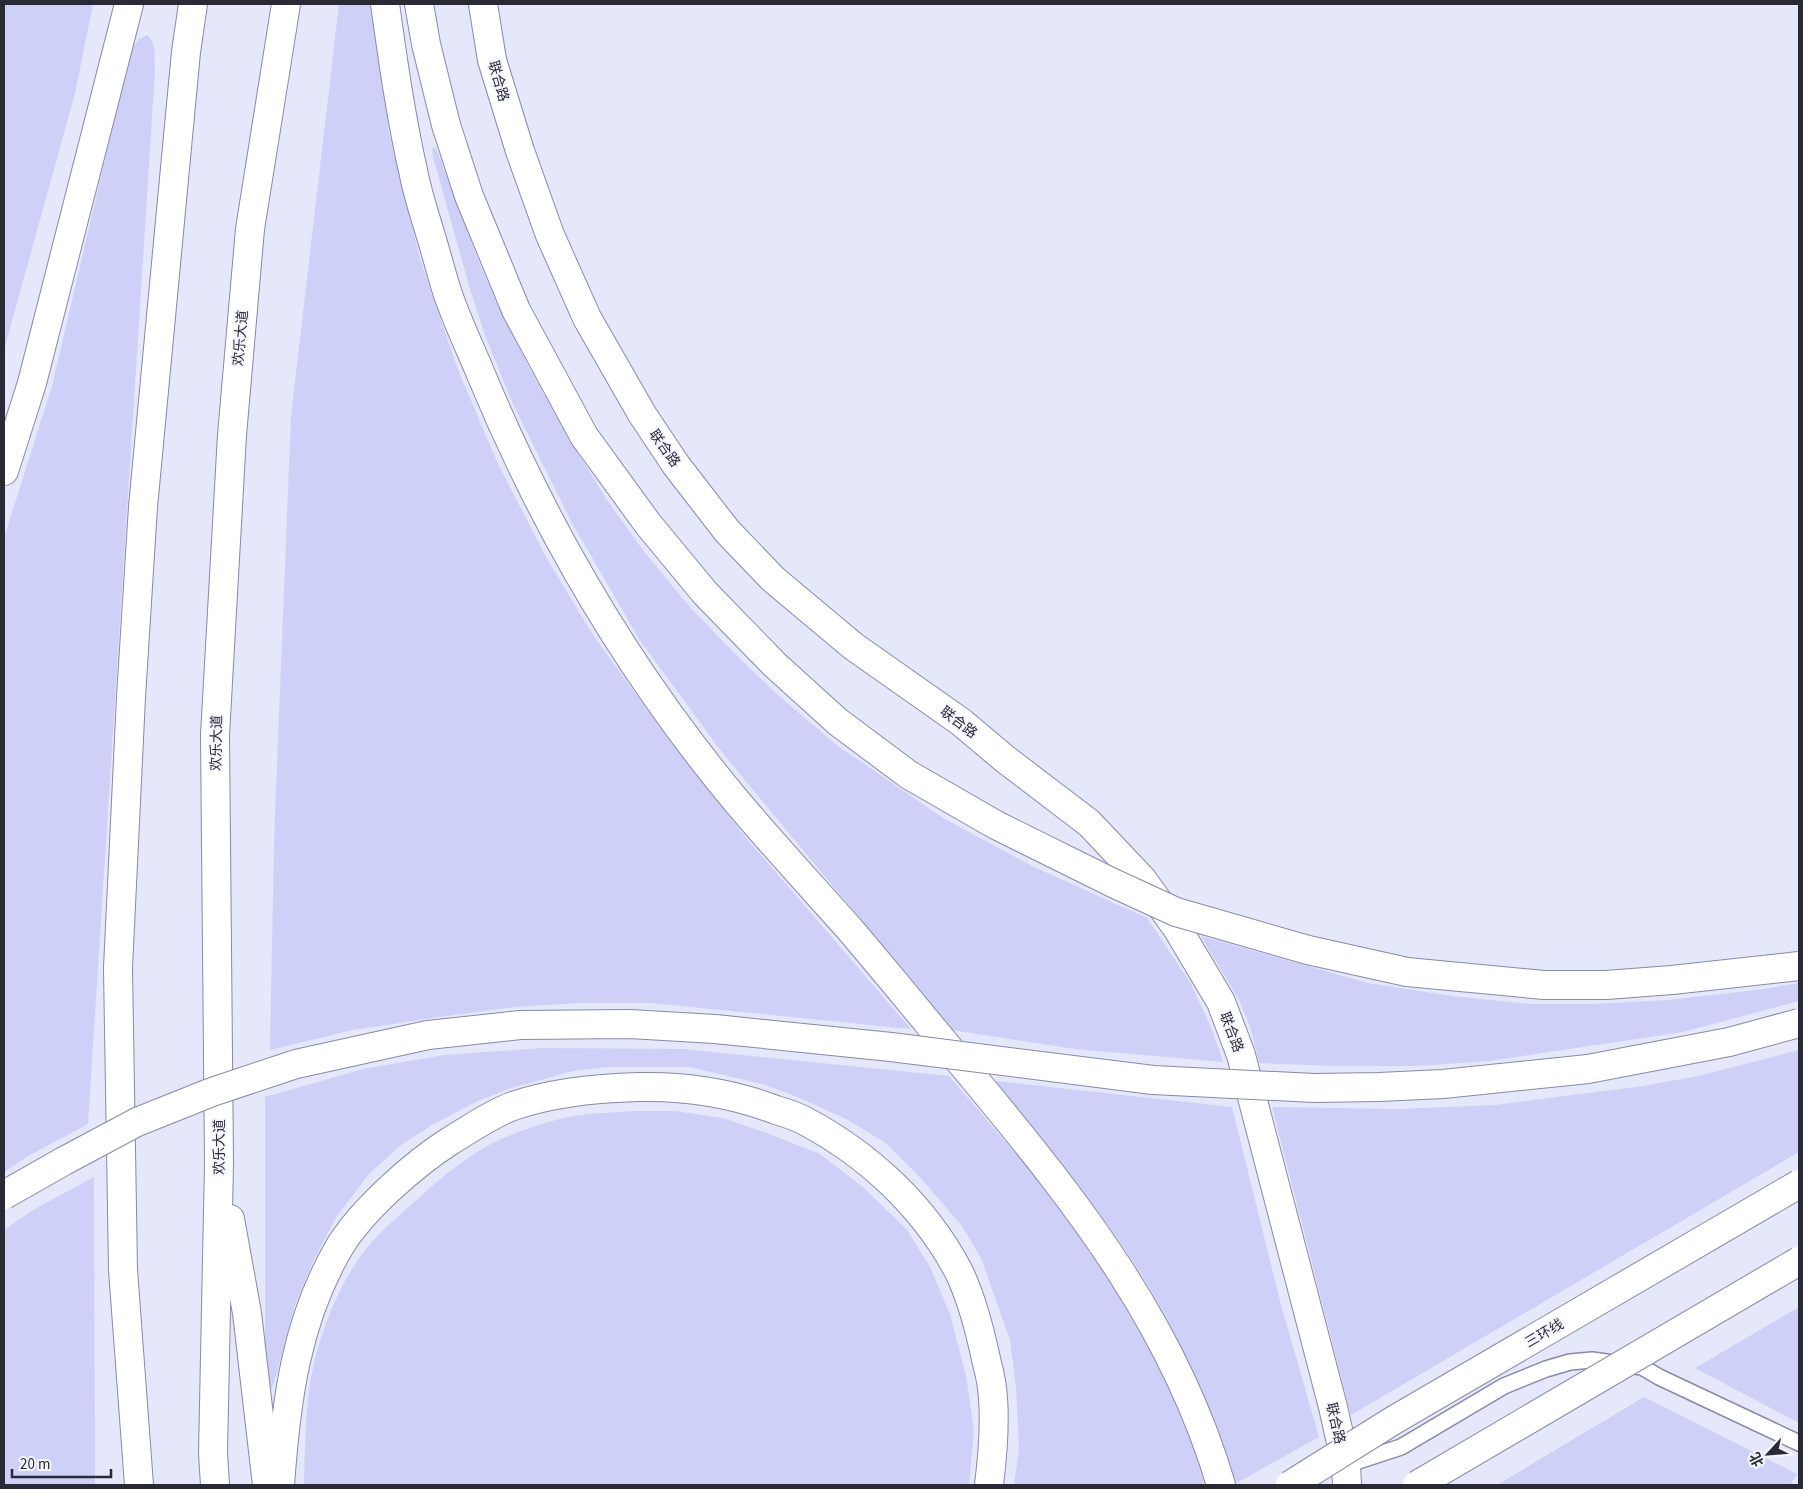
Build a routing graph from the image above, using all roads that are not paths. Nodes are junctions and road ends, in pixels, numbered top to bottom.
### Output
1 (129, 4) edge
2 (193, 4) edge
3 (286, 4) edge
4 (385, 4) edge
5 (418, 4) edge
6 (483, 4) edge
7 (4, 471) edge
8 (1799, 966) edge
9 (1799, 1023) edge
10 (219, 1163) junction
11 (1799, 1184) edge
12 (4, 1196) edge
13 (1799, 1261) edge
14 (1799, 1443) edge
15 (1346, 1475) edge
16 (139, 1485) edge
17 (215, 1485) edge
18 (267, 1485) edge
19 (280, 1485) edge
20 (989, 1485) edge
21 (1220, 1485) edge
22 (1290, 1485) edge
23 (1417, 1485) edge

1 - 7 main road
2 - 16 main road
3 - 10 main road, 欢乐大道
4 - 21 main road
5 - 8 main road, bridge
6 - 15 main road, 联合路
9 - 12 main road, bridge
10 - 17 main road, 欢乐大道
10 - 18 main road
11 - 22 main road, 三环线, bridge
13 - 23 main road, bridge
14 - 15 lane
19 - 20 main road

